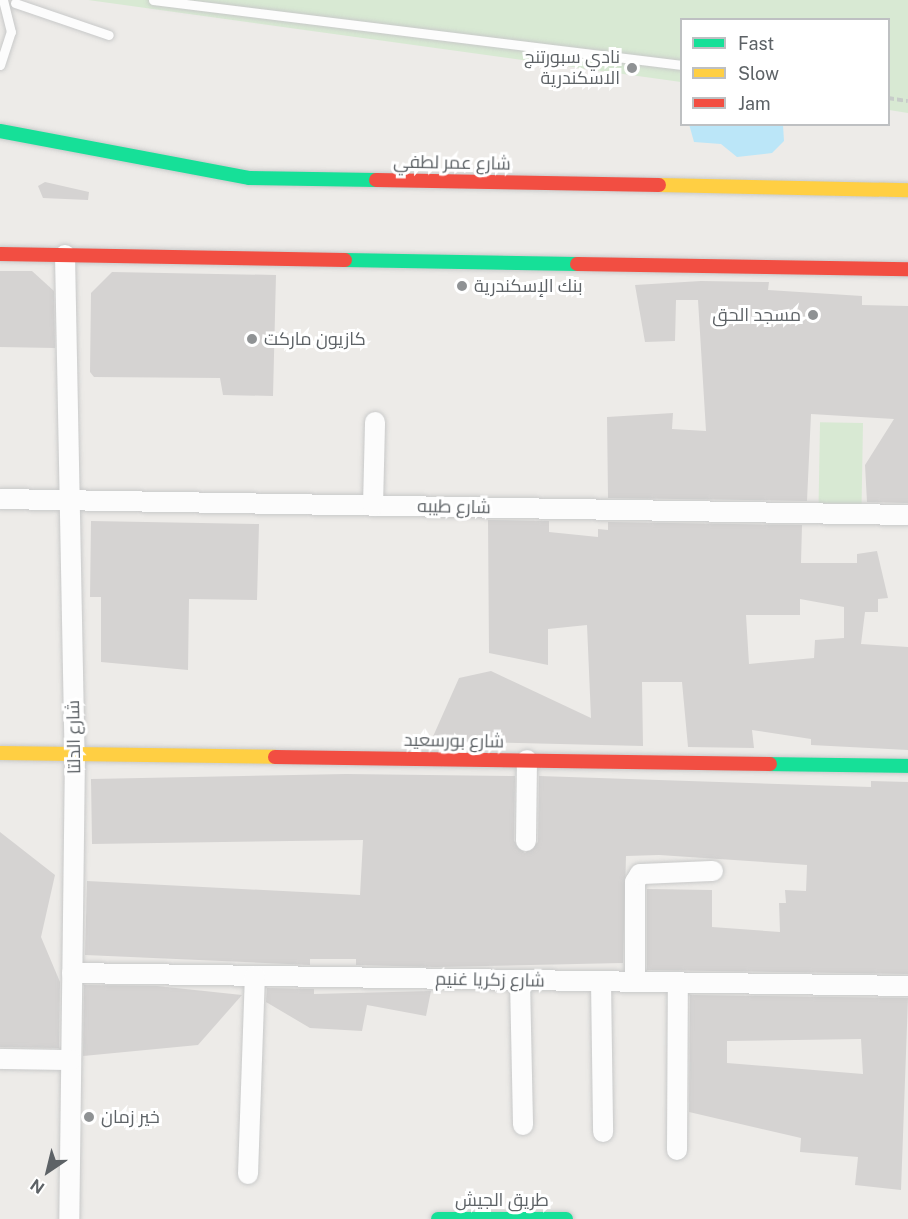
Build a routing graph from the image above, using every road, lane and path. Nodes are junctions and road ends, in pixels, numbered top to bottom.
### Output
1 (3, 0) edge
2 (153, 0) edge
3 (14, 2) edge
4 (11, 32) junction
5 (109, 35) dead end
6 (0, 65) edge
7 (680, 65) edge
8 (890, 98) edge
9 (908, 101) edge
10 (0, 131) edge
11 (908, 190) edge
12 (0, 254) edge
13 (65, 255) junction
14 (908, 268) edge
15 (375, 422) dead end
16 (0, 499) edge
17 (70, 500) junction
18 (373, 506) junction
19 (908, 515) edge
20 (0, 753) edge
21 (75, 754) junction
22 (527, 760) junction
23 (908, 766) edge
24 (526, 842) dead end
25 (713, 871) dead end
26 (72, 973) junction
27 (255, 976) junction
28 (520, 980) junction
29 (601, 981) junction
30 (635, 982) junction
31 (678, 982) junction
32 (908, 986) edge
33 (0, 1059) edge
34 (71, 1060) junction
35 (523, 1125) dead end
36 (603, 1132) dead end
37 (677, 1150) dead end
38 (248, 1174) dead end
39 (69, 1219) edge
40 (438, 1219) edge
41 (566, 1219) edge

1 - 4 lane
2 - 7 lane
3 - 4 lane
3 - 5 lane
4 - 6 lane
8 - 9 path
10 - 11 main road, شارع عمر لطفي
12 - 13 main road
13 - 14 main road
13 - 17 street, شارع الدلتا
15 - 18 street
16 - 17 street, شارع طيبه
17 - 18 street, شارع طيبه
17 - 21 street, شارع الدلتا
18 - 19 street, شارع طيبه
20 - 21 main road, شارع بورسعيد
21 - 22 main road, شارع بورسعيد
21 - 26 street, شارع الدلتا
22 - 23 main road, شارع بورسعيد
22 - 24 street
25 - 30 street
26 - 27 street, شارع زكريا غنيم
26 - 34 street, شارع الدلتا
27 - 28 street, شارع زكريا غنيم
27 - 38 street
28 - 29 street, شارع زكريا غنيم
28 - 35 street
29 - 30 street, شارع زكريا غنيم
29 - 36 street
30 - 31 street, شارع زكريا غنيم
31 - 32 street, شارع زكريا غنيم
31 - 37 street
33 - 34 street
34 - 39 street, شارع الدلتا
40 - 41 main road, طريق الجيش

